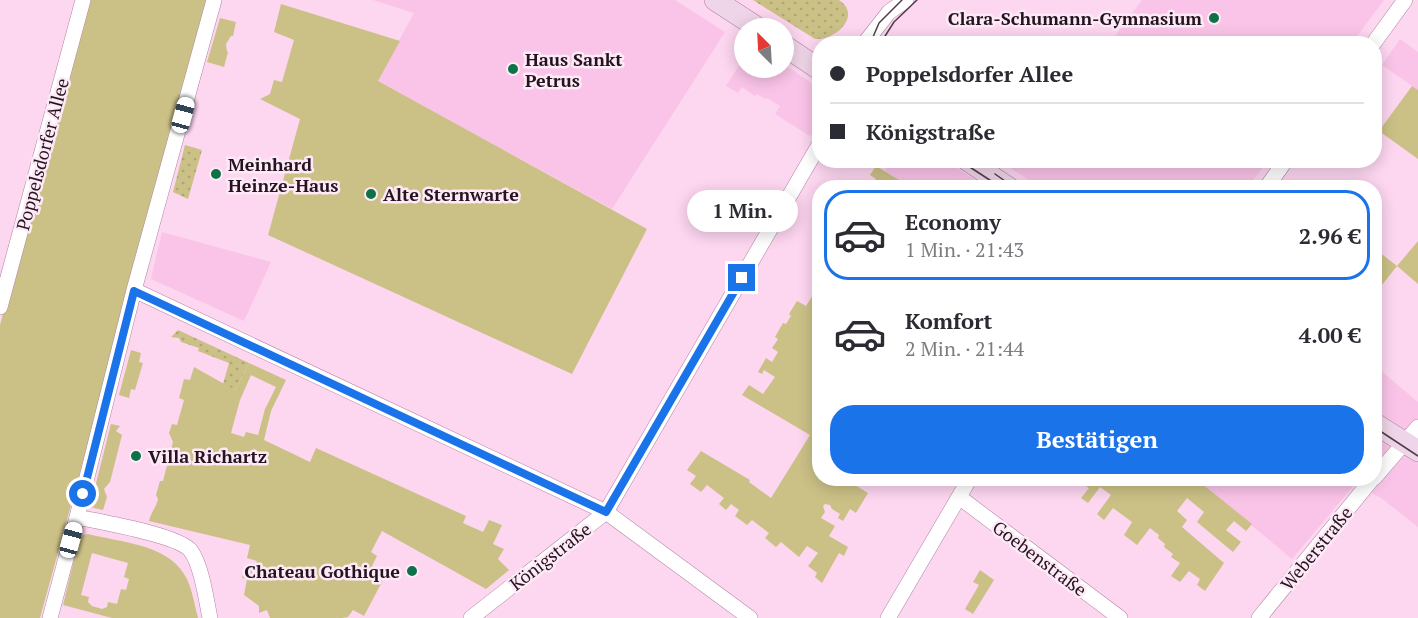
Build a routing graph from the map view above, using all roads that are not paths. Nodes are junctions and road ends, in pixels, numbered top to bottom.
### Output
1 (83, 0) edge
2 (214, 0) edge
3 (715, 0) edge
4 (906, 0) edge
5 (1406, 0) edge
6 (743, 18) edge
7 (870, 36) edge
8 (1379, 36) edge
9 (794, 52) edge
10 (812, 64) edge
11 (812, 157) edge
12 (979, 168) edge
13 (997, 180) edge
14 (134, 291) junction
15 (0, 307) edge
16 (1382, 426) edge
17 (1413, 440) edge
18 (1382, 470) edge
19 (965, 486) edge
20 (1367, 486) edge
21 (959, 497) junction
22 (606, 512) junction
23 (77, 517) junction
24 (50, 618) edge
25 (210, 618) edge
26 (471, 618) edge
27 (750, 618) edge
28 (888, 618) edge
29 (1120, 618) edge
30 (1259, 618) edge

1 - 15 street, Poppelsdorfer Allee
2 - 14 street
3 - 6 street
4 - 7 street
5 - 8 street
9 - 10 street
11 - 22 street, Königstraße
12 - 13 street
14 - 22 street
14 - 23 street
16 - 17 street
17 - 18 street, Weberstraße
19 - 21 street
20 - 30 street, Weberstraße
21 - 28 street
21 - 29 street, Goebenstraße
22 - 26 street, Königstraße
22 - 27 street
23 - 24 street
23 - 25 street

